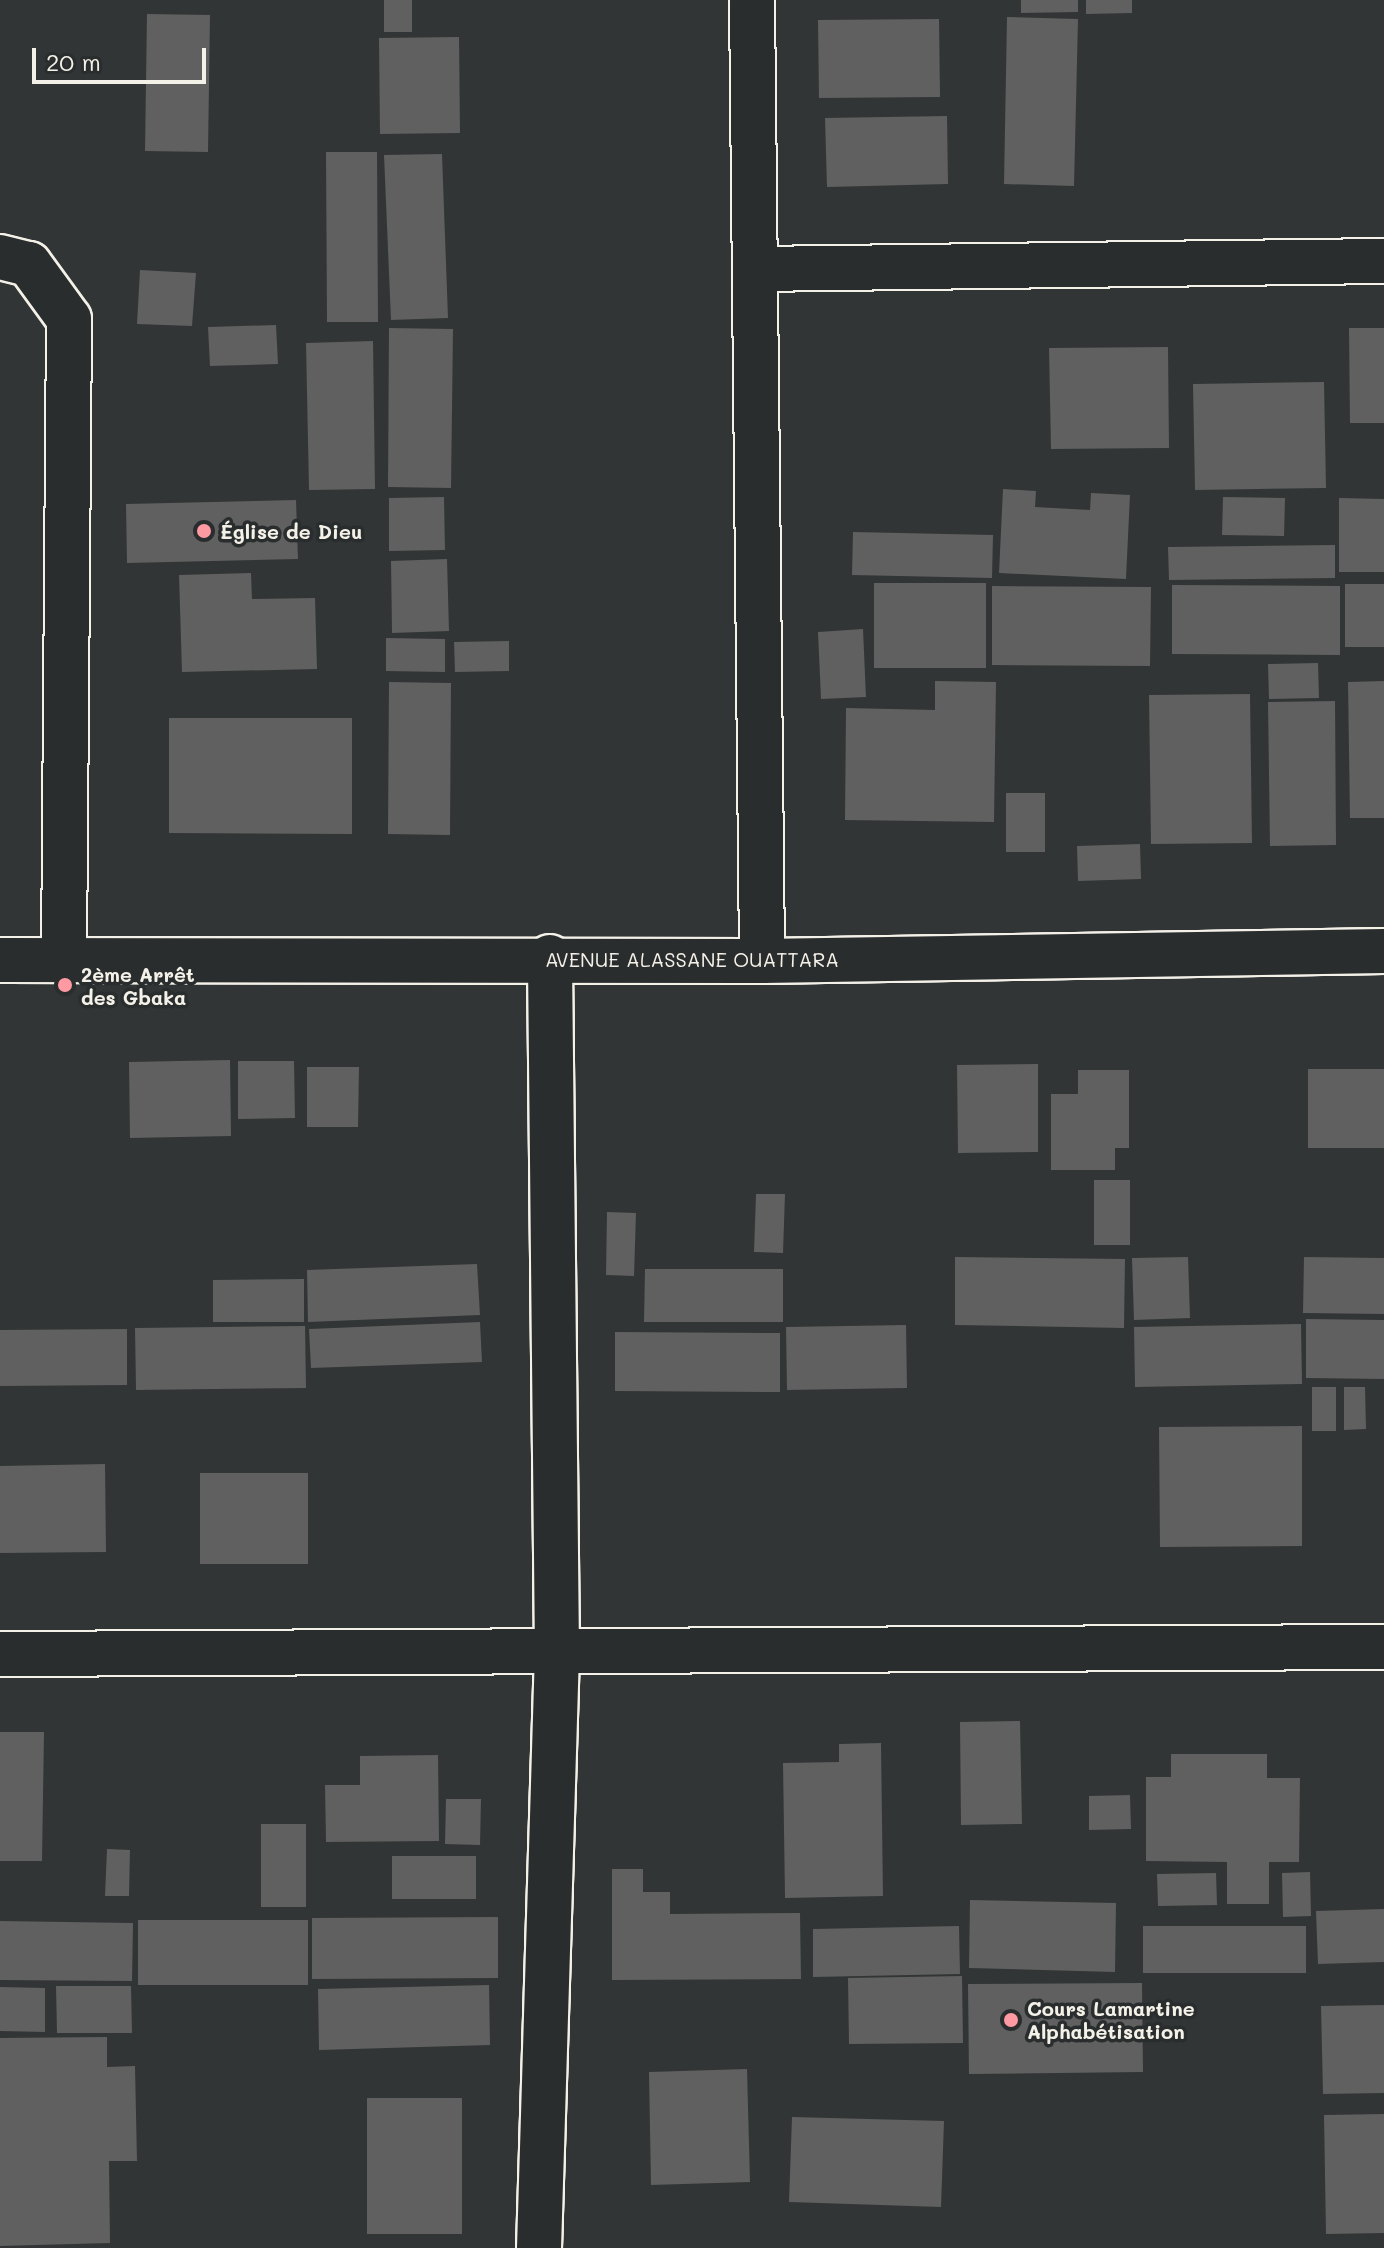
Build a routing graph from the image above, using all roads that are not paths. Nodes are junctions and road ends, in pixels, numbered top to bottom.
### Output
1 (752, 0) edge
2 (0, 257) edge
3 (1384, 261) edge
4 (755, 269) junction
5 (1384, 951) edge
6 (550, 957) junction
7 (0, 960) edge
8 (64, 960) junction
9 (762, 961) junction
10 (1384, 1647) edge
11 (557, 1653) junction
12 (0, 1654) edge
13 (539, 2248) edge

1 - 4 street
2 - 8 street
3 - 4 street
4 - 9 street
5 - 9 street, AVENUE ALASSANE OUATTARA
6 - 8 street, AVENUE ALASSANE OUATTARA
6 - 9 street, AVENUE ALASSANE OUATTARA
6 - 11 street
7 - 8 street, AVENUE ALASSANE OUATTARA
10 - 11 street
11 - 12 street
11 - 13 street

